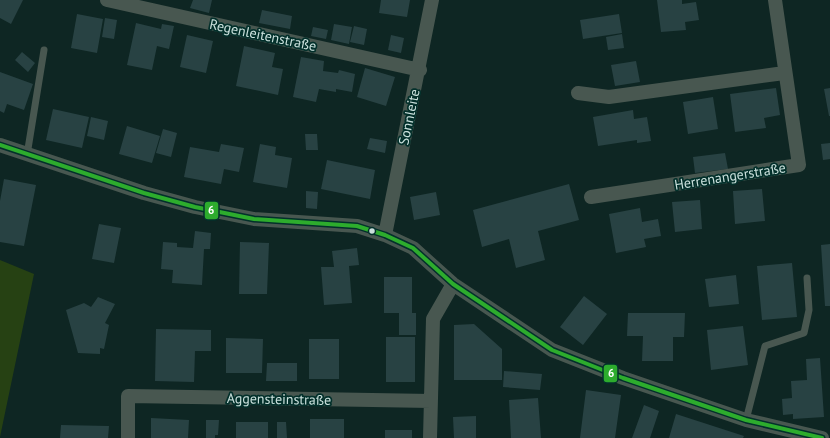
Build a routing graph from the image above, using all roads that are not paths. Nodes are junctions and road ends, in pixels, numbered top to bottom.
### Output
1 (107, 0) edge
2 (432, 0) edge
3 (775, 0) edge
4 (44, 50) dead end
5 (420, 70) junction
6 (784, 73) junction
7 (578, 93) dead end
8 (0, 146) edge
9 (27, 155) junction
10 (591, 197) dead end
11 (385, 234) junction
12 (807, 278) dead end
13 (453, 284) junction
14 (431, 401) junction
15 (746, 420) junction
16 (128, 438) edge
17 (430, 438) edge
18 (822, 438) edge

1 - 5 street, Regenleitenstraße
2 - 5 street, Sonnleite
3 - 6 street, Herrenangerstraße
4 - 9 lane
5 - 11 street, Sonnleite
6 - 7 street
6 - 10 street, Herrenangerstraße
8 - 9 street
9 - 11 street
11 - 13 street
12 - 15 lane
13 - 14 street
13 - 15 street
14 - 16 street, Aggensteinstraße
14 - 17 street
15 - 18 street

